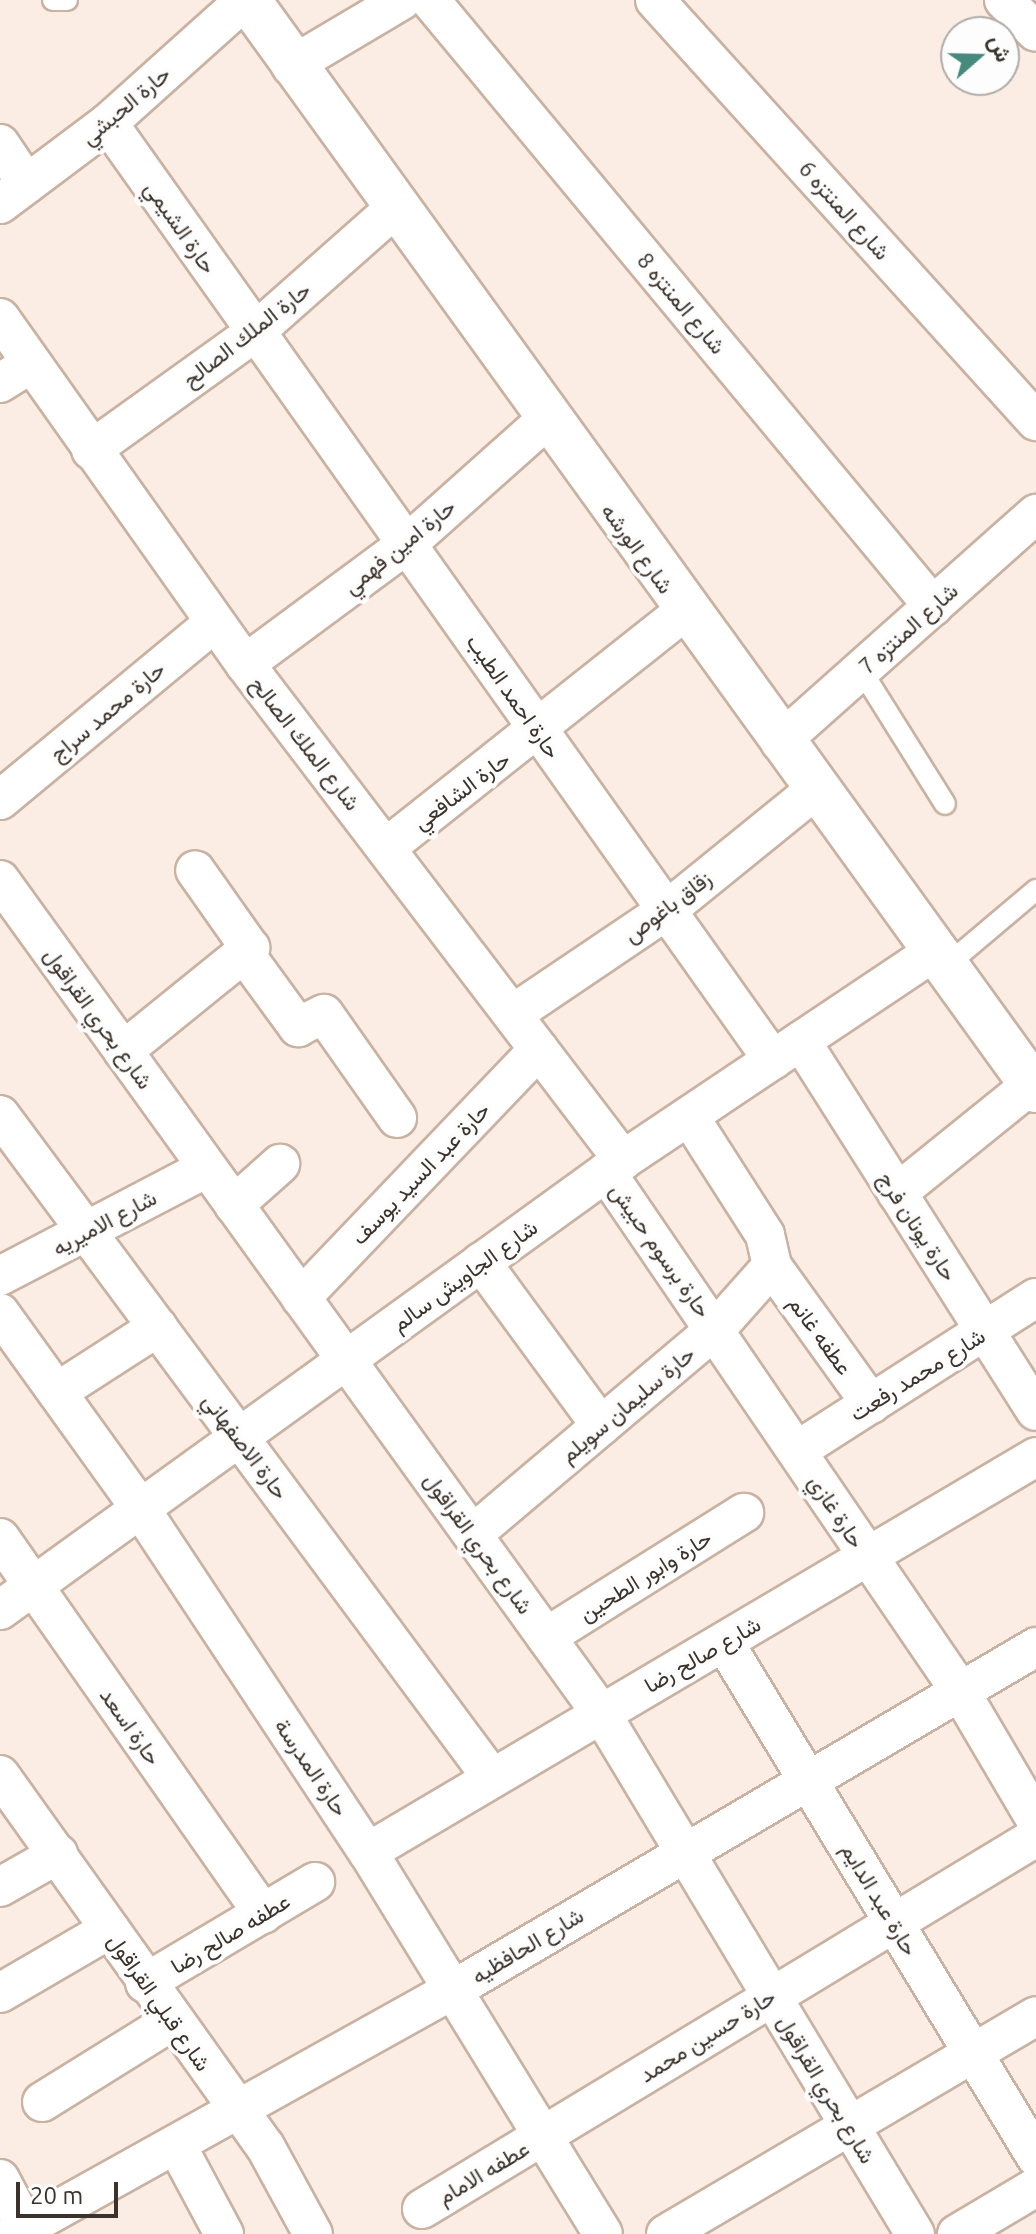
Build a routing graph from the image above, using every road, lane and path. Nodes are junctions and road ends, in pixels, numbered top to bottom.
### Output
1 (53, 0) edge
2 (67, 0) edge
3 (247, 0) edge
4 (402, 0) edge
5 (430, 0) edge
6 (655, 0) edge
7 (1004, 0) edge
8 (1036, 32) edge
9 (291, 66) junction
10 (108, 123) junction
11 (0, 144) edge
12 (14, 194) edge
13 (394, 209) junction
14 (0, 318) edge
15 (255, 332) junction
16 (15, 374) edge
17 (546, 420) junction
18 (1036, 421) edge
19 (91, 450) junction
20 (1036, 514) edge
21 (407, 544) junction
22 (933, 606) junction
23 (684, 612) junction
24 (215, 622) junction
25 (245, 664) junction
26 (861, 670) junction
27 (539, 731) junction
28 (780, 742) junction
29 (815, 790) junction
30 (0, 800) edge
31 (945, 804) dead end
32 (387, 847) junction
33 (195, 870) dead end
34 (0, 880) edge
35 (1036, 890) edge
36 (667, 910) junction
37 (244, 953) junction
38 (941, 959) junction
39 (513, 1014) junction
40 (539, 1049) junction
41 (123, 1051) junction
42 (787, 1051) junction
43 (1034, 1087) edge
44 (0, 1115) edge
45 (689, 1116) junction
46 (397, 1118) dead end
47 (280, 1164) dead end
48 (614, 1166) junction
49 (207, 1168) junction
50 (897, 1193) junction
51 (234, 1205) junction
52 (86, 1231) junction
53 (481, 1262) junction
54 (772, 1266) junction
55 (0, 1276) edge
56 (301, 1298) junction
57 (1036, 1298) edge
58 (0, 1313) edge
59 (158, 1327) junction
60 (716, 1329) junction
61 (985, 1332) junction
62 (346, 1360) junction
63 (57, 1392) junction
64 (871, 1404) junction
65 (1036, 1411) edge
66 (601, 1426) junction
67 (239, 1437) junction
68 (798, 1450) junction
69 (1036, 1457) edge
70 (140, 1508) junction
71 (744, 1513) dead end
72 (473, 1534) junction
73 (0, 1538) edge
74 (866, 1556) junction
75 (33, 1586) junction
76 (0, 1610) edge
77 (546, 1637) junction
78 (724, 1642) junction
79 (1036, 1647) edge
80 (960, 1691) junction
81 (601, 1713) junction
82 (0, 1775) edge
83 (492, 1778) junction
84 (807, 1779) junction
85 (1036, 1820) edge
86 (1036, 1837) edge
87 (688, 1847) junction
88 (368, 1852) junction
89 (58, 1854) junction
90 (315, 1882) dead end
91 (0, 1887) edge
92 (263, 1914) junction
93 (895, 1923) junction
94 (110, 1929) junction
95 (145, 1983) junction
96 (456, 1988) junction
97 (0, 1993) edge
98 (771, 1995) junction
99 (1036, 2016) edge
100 (172, 2021) junction
101 (973, 2053) junction
102 (42, 2102) dead end
103 (238, 2113) junction
104 (850, 2126) junction
105 (544, 2136) junction
106 (177, 2146) junction
107 (1036, 2157) edge
108 (0, 2179) edge
109 (1036, 2187) edge
110 (422, 2209) dead end
111 (23, 2232) edge
112 (224, 2234) edge
113 (313, 2234) edge
114 (603, 2234) edge
115 (666, 2234) edge
116 (915, 2234) edge
117 (957, 2234) edge

1 - 2 lane
3 - 9 street, شارع الورشه
3 - 10 street, حارة الحبشي
4 - 9 street
5 - 22 street, شارع المنتزه 8
6 - 18 street, شارع المنتزه 6
7 - 8 street
9 - 13 street, شارع الورشه
10 - 12 street, حارة الحبشي
10 - 15 street, حارة الشيمي
11 - 12 street
13 - 15 street, حارة الملك الصالح
13 - 17 street, شارع الورشه
14 - 16 street, شارع الملك الصالح
15 - 19 street, حارة الملك الصالح
15 - 21 street, حارة احمد الطيب
16 - 19 street, شارع الملك الصالح
17 - 21 street, حارة امين فهمي
17 - 23 street, شارع الورشه
19 - 24 street, شارع الملك الصالح
20 - 22 street, شارع المنتزه 7
21 - 25 street, حارة امين فهمي
21 - 27 street, حارة احمد الطيب
22 - 26 street, شارع المنتزه 7
23 - 27 street, حارة الشافعي
23 - 28 street, شارع الورشه
24 - 25 street, شارع الملك الصالح
24 - 30 street, حارة محمد سراج
25 - 32 street, شارع الملك الصالح
26 - 28 street, شارع المنتزه 7
26 - 31 lane
27 - 32 street, حارة الشافعي
27 - 36 street, حارة احمد الطيب
28 - 29 street, شارع الورشه
29 - 36 street, زقاق باغوص
29 - 38 street, شارع الورشه
32 - 39 street, شارع الملك الصالح
33 - 37 street
34 - 41 street, شارع بحري القراقول
35 - 38 lane
36 - 39 street, زقاق باغوص
36 - 42 street, حارة احمد الطيب
37 - 41 street
37 - 46 street
38 - 42 street, شارع الجاويش سالم
38 - 43 street, شارع الورشه
39 - 40 street, شارع الملك الصالح
40 - 48 street, شارع الملك الصالح
40 - 56 street, حارة عبد السيد يوسف
41 - 49 street, شارع بحري القراقول
42 - 45 street, شارع الجاويش سالم
42 - 50 street, حارة يونان فرج
43 - 50 street
44 - 52 street, حارة الاصفهاني
45 - 48 street, شارع الجاويش سالم
45 - 54 street, عطفه غانم
47 - 51 street
48 - 53 street, شارع الجاويش سالم
48 - 60 street, حارة برسوم حبيش
49 - 51 street, شارع بحري القراقول
49 - 52 street, شارع الاميريه
50 - 61 street, حارة يونان فرج
51 - 56 street, شارع بحري القراقول
52 - 55 street, شارع الاميريه
52 - 59 street, حارة الاصفهاني
53 - 62 street, شارع الجاويش سالم
53 - 66 street
54 - 60 street, حارة سليمان سويلم
54 - 64 street, عطفه غانم
56 - 62 street, شارع بحري القراقول
57 - 61 street, شارع محمد رفعت
58 - 63 street, حارة المدرسة
59 - 63 street
59 - 67 street, حارة الاصفهاني
60 - 66 street, حارة سليمان سويلم
60 - 68 street, حارة غازي
61 - 64 street, شارع محمد رفعت
61 - 65 street, حارة يونان فرج
62 - 67 street, شارع الجاويش سالم
62 - 72 street, شارع بحري القراقول
63 - 70 street, حارة المدرسة
64 - 68 street, شارع محمد رفعت
66 - 72 street, حارة سليمان سويلم
67 - 70 street, شارع الجاويش سالم
67 - 83 street, حارة الاصفهاني
68 - 74 street, حارة غازي
69 - 74 street, شارع صالح رضا
70 - 75 street, شارع الجاويش سالم
70 - 88 street, حارة المدرسة
71 - 77 street, حارة وابور الطحين
72 - 77 street, شارع بحري القراقول
73 - 75 street, حارة اسعد
74 - 78 street, شارع صالح رضا
74 - 80 street, حارة غازي
75 - 76 street, شارع الجاويش سالم
75 - 92 street, حارة اسعد
77 - 81 street, شارع بحري القراقول
78 - 81 street, شارع صالح رضا
78 - 84 street, حارة عبد الدايم
79 - 80 street, شارع الحافظيه
80 - 84 street, شارع الحافظيه
80 - 85 street, حارة غازي
81 - 83 street, شارع صالح رضا
81 - 87 street, شارع بحري القراقول
82 - 89 street, شارع قبلي القراقول
83 - 88 street, شارع صالح رضا
84 - 87 street, شارع الحافظيه
84 - 93 street, حارة عبد الدايم
86 - 93 street, حارة حسين محمد
87 - 96 street, شارع الحافظيه
87 - 98 street, شارع بحري القراقول
88 - 96 street, حارة المدرسة
89 - 91 street
89 - 94 street, شارع قبلي القراقول
90 - 92 street, عطفه صالح رضا
92 - 95 street, عطفه صالح رضا
93 - 98 street, حارة حسين محمد
93 - 101 street, حارة عبد الدايم
94 - 95 street, شارع قبلي القراقول
94 - 97 street
95 - 100 street, شارع قبلي القراقول
96 - 103 street, شارع الحافظيه
96 - 105 street, حارة المدرسة
98 - 104 street, شارع بحري القراقول
98 - 105 street, حارة حسين محمد
99 - 101 street
100 - 102 street
100 - 103 street, شارع قبلي القراقول
101 - 104 street
101 - 107 street, حارة عبد الدايم
103 - 106 street, شارع الحافظيه
103 - 113 street, شارع قبلي القراقول
104 - 115 street
104 - 116 street, شارع بحري القراقول
105 - 110 street, عطفه الامام
105 - 114 street, حارة المدرسة
106 - 111 street, شارع الحافظيه
106 - 112 street
108 - 111 street
109 - 117 street

